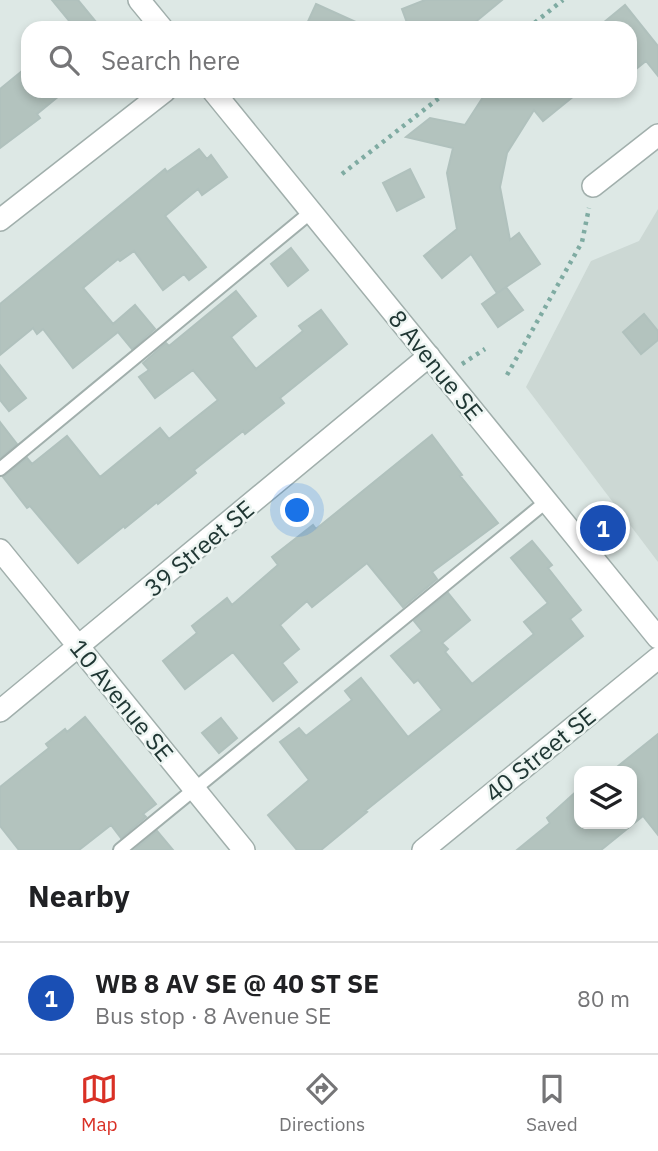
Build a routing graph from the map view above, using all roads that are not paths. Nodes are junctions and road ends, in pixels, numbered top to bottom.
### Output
1 (139, 0) edge
2 (156, 21) edge
3 (155, 98) edge
4 (219, 98) edge
5 (658, 135) edge
6 (593, 186) road end
7 (311, 212) junction
8 (0, 220) edge
9 (429, 356) junction
10 (0, 469) edge
11 (547, 501) junction
12 (0, 550) edge
13 (658, 638) edge
14 (79, 647) junction
15 (658, 658) edge
16 (0, 711) edge
17 (194, 789) junction
18 (120, 850) edge
19 (244, 850) edge
20 (423, 850) edge

1 - 2 street
3 - 8 street
4 - 7 street, 8 Avenue SE
5 - 6 street
7 - 9 street, 8 Avenue SE
7 - 10 lane
9 - 11 street, 8 Avenue SE
9 - 14 street, 39 Street SE
11 - 13 street, 8 Avenue SE
11 - 17 lane
12 - 14 street, 10 Avenue SE
14 - 16 street, 39 Street SE
14 - 17 street, 10 Avenue SE
15 - 20 street, 40 Street SE
17 - 18 lane
17 - 19 street, 10 Avenue SE

